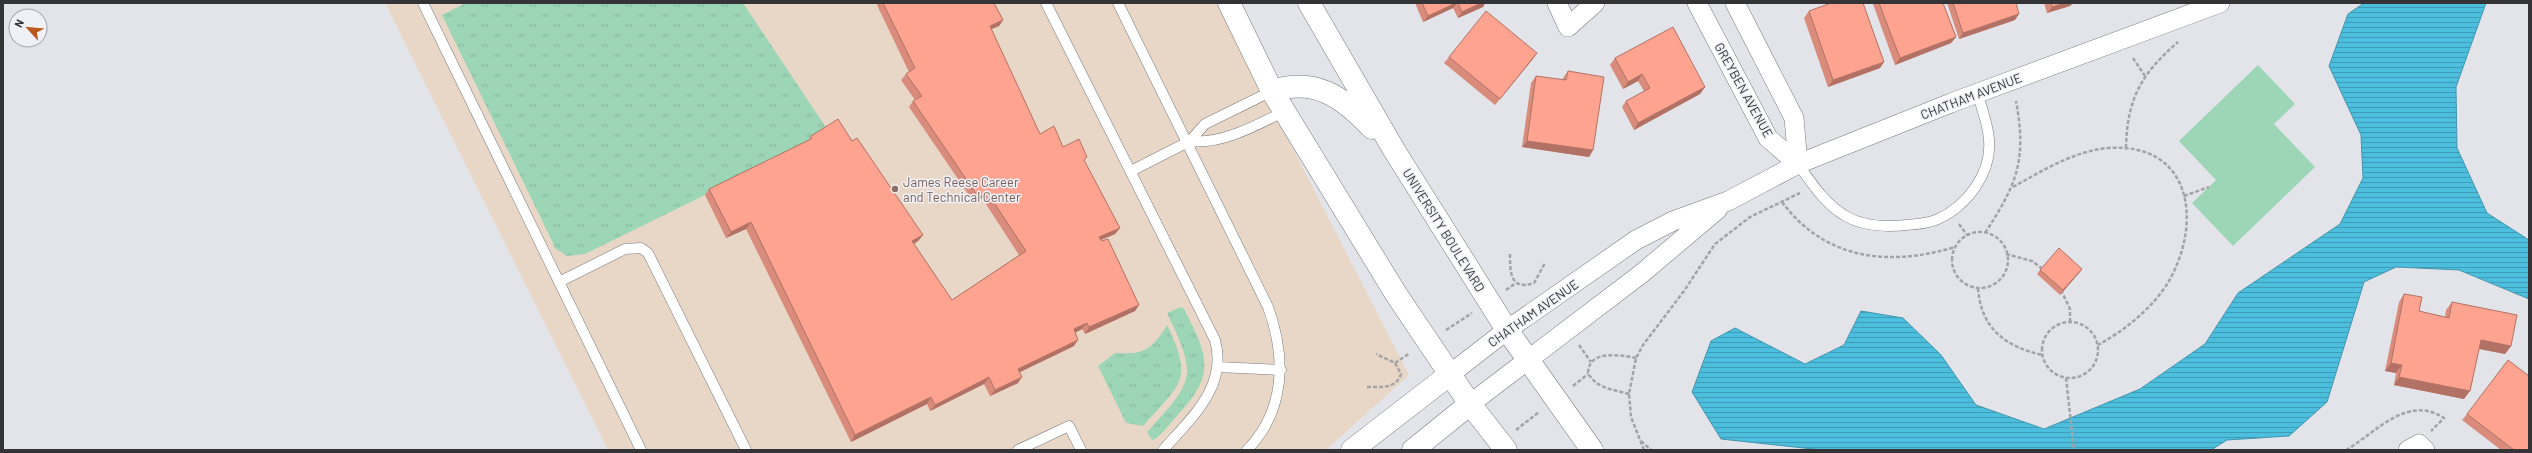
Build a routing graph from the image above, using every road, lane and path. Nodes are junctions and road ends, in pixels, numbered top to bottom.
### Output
1 (423, 3) edge
2 (1046, 3) edge
3 (1118, 3) edge
4 (1229, 3) edge
5 (1309, 3) edge
6 (1557, 3) edge
7 (1595, 3) edge
8 (1697, 3) edge
9 (1735, 3) edge
10 (2220, 3) edge
11 (2178, 42) dead end
12 (2133, 58) dead end
13 (2145, 76) junction
14 (1272, 91) junction
15 (1977, 93) junction
16 (2016, 101) dead end
17 (1285, 111) junction
18 (1188, 142) junction
19 (2126, 148) junction
20 (1394, 150) junction
21 (1798, 164) junction
22 (1131, 171) junction
23 (1814, 186) junction
24 (2013, 187) junction
25 (2209, 187) dead end
26 (2184, 196) junction
27 (1728, 201) junction
28 (1782, 202) junction
29 (1985, 233) junction
30 (1955, 247) junction
31 (1510, 254) dead end
32 (2006, 254) junction
33 (1545, 263) dead end
34 (2046, 272) edge
35 (559, 282) junction
36 (1516, 283) junction
37 (2059, 287) edge
38 (1978, 288) junction
39 (1489, 301) junction
40 (2070, 322) junction
41 (1507, 330) junction
42 (1428, 342) junction
43 (2098, 345) junction
44 (1376, 354) dead end
45 (2042, 355) junction
46 (1636, 358) junction
47 (1528, 361) junction
48 (1395, 363) junction
49 (1218, 367) junction
50 (1281, 370) junction
51 (1449, 375) junction
52 (2066, 378) junction
53 (1367, 387) dead end
54 (1629, 394) junction
55 (1470, 404) junction
56 (1640, 441) junction
57 (2417, 448) edge
58 (641, 450) edge
59 (746, 450) edge
60 (1018, 450) edge
61 (1081, 450) edge
62 (1163, 450) edge
63 (1247, 450) edge
64 (1352, 450) edge
65 (1413, 450) edge
66 (1506, 450) edge
67 (1592, 450) edge
68 (1644, 450) edge
69 (1651, 450) edge
70 (2074, 450) edge
71 (2346, 450) edge

1 - 35 lane
2 - 22 lane
3 - 18 lane
4 - 14 main road
5 - 20 main road, UNIVERSITY BOULEVARD
6 - 7 street
8 - 21 street, GREYBEN AVENUE
9 - 21 street, GREYBEN AVENUE
10 - 15 street, CHATHAM AVENUE
11 - 13 path
12 - 13 path
13 - 19 path
14 - 17 main road
14 - 18 lane
14 - 20 main road
15 - 21 street, CHATHAM AVENUE
15 - 23 lane
16 - 24 path
17 - 18 lane
17 - 42 main road
18 - 22 lane
18 - 50 lane
19 - 24 path
19 - 26 path
20 - 39 main road, UNIVERSITY BOULEVARD
21 - 23 lane
21 - 27 street, CHATHAM AVENUE
22 - 49 lane
23 - 28 path
24 - 29 path
25 - 26 path
26 - 43 path
27 - 41 street, CHATHAM AVENUE
27 - 47 street, CHATHAM AVENUE
28 - 30 path
28 - 46 path
29 - 30 path
29 - 32 path
30 - 38 path
31 - 36 path
32 - 34 path
32 - 38 path
33 - 36 path
35 - 58 lane
35 - 59 lane
36 - 39 path
37 - 40 path
38 - 45 path
39 - 41 main road, UNIVERSITY BOULEVARD
39 - 42 path
40 - 43 path
40 - 45 path
41 - 47 main road, UNIVERSITY BOULEVARD
41 - 51 street, CHATHAM AVENUE
42 - 48 path
42 - 51 main road
43 - 52 path
44 - 48 path
45 - 52 path
46 - 54 path
46 - 54 path
47 - 55 street, CHATHAM AVENUE
47 - 67 main road, UNIVERSITY BOULEVARD
48 - 53 path
49 - 50 lane
49 - 62 lane
50 - 63 lane
51 - 55 main road
51 - 64 main road, CHATHAM AVENUE
52 - 70 path
54 - 56 path
55 - 65 main road, CHATHAM AVENUE
55 - 66 main road
56 - 68 path
56 - 69 path
57 - 71 path
60 - 61 lane

